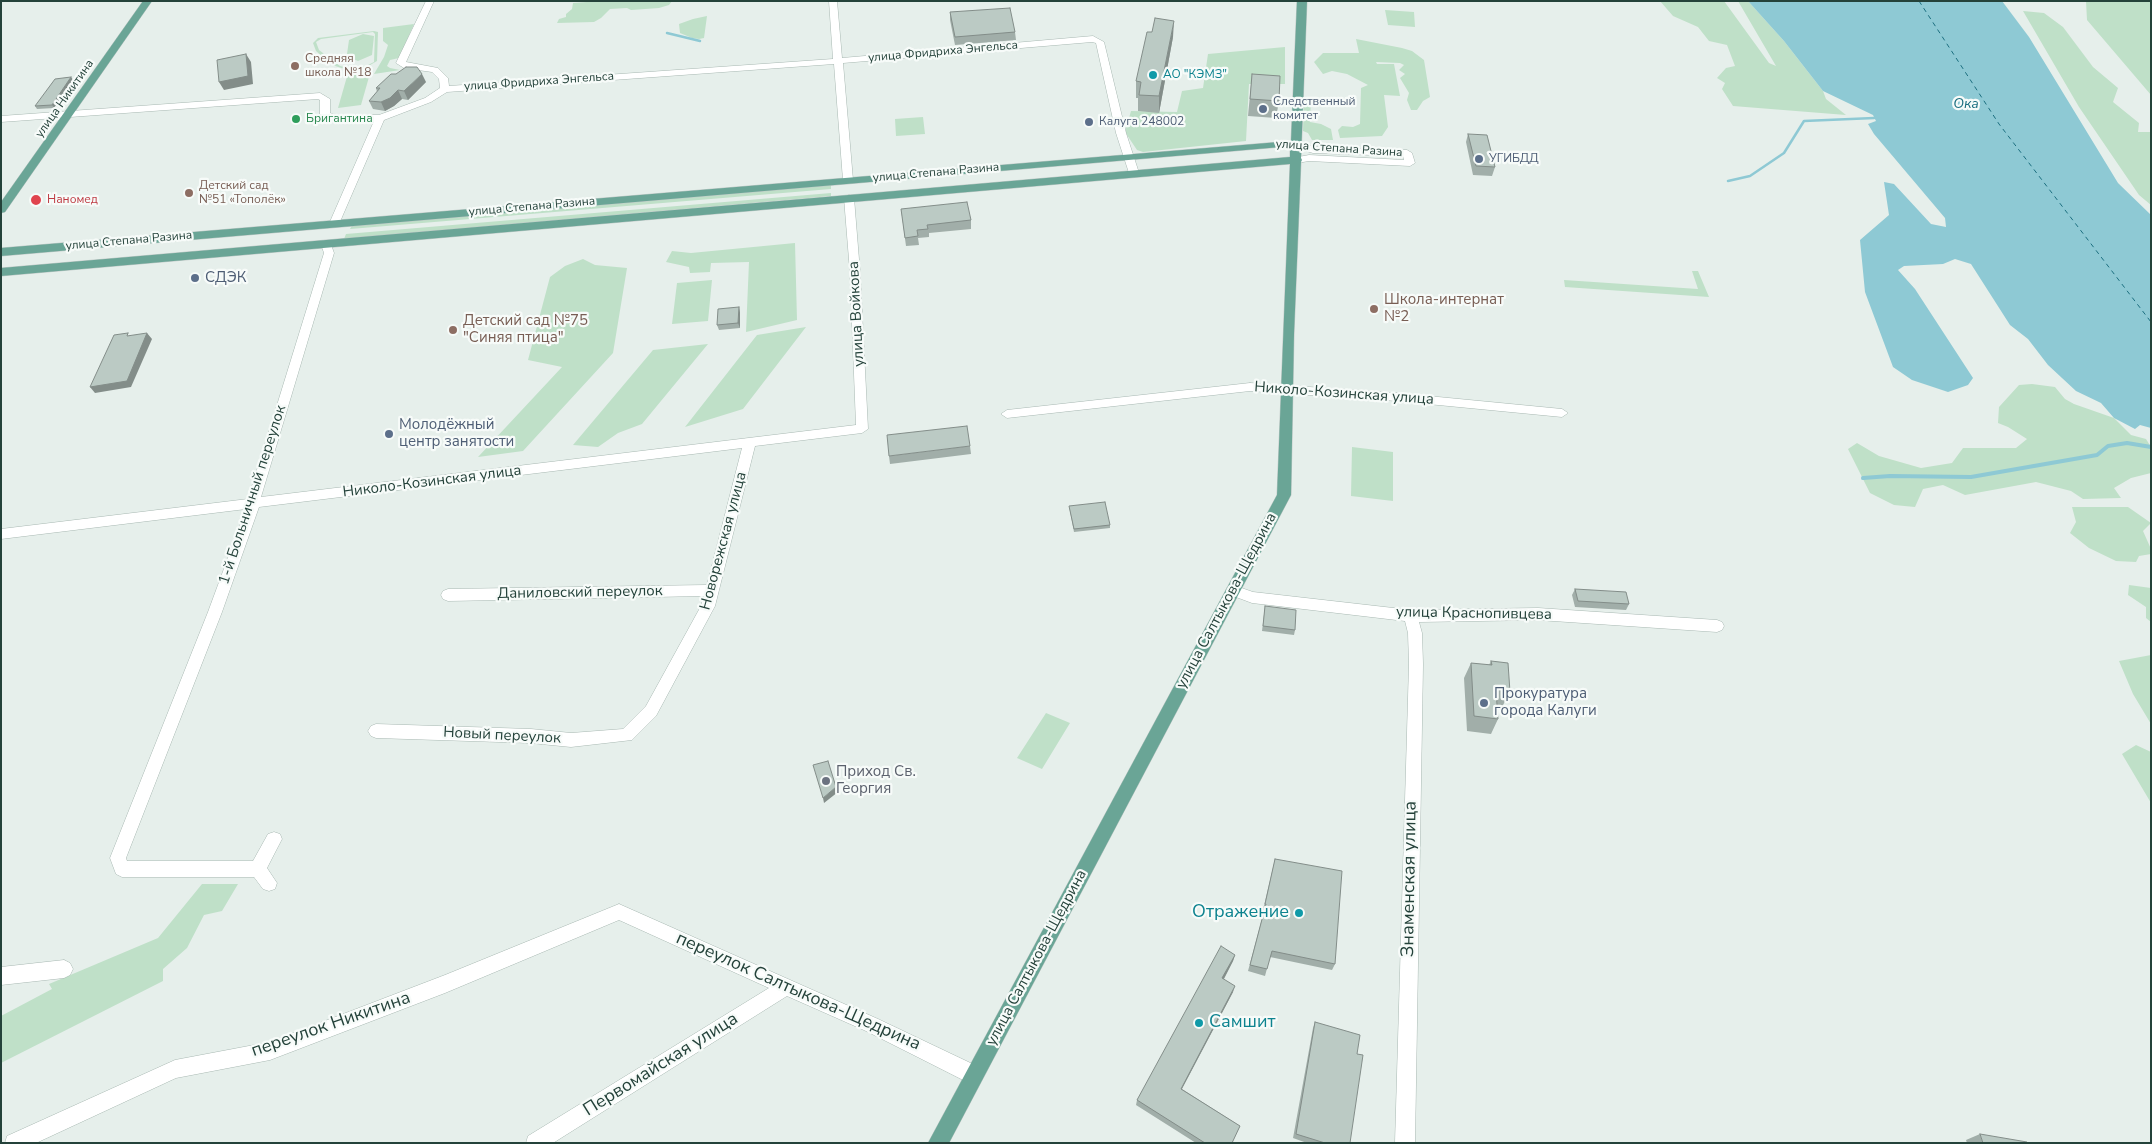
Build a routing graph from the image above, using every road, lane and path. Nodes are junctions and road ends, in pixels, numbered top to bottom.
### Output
1 (148, 1) edge
2 (430, 1) edge
3 (833, 1) edge
4 (1302, 1) edge
5 (837, 61) junction
6 (445, 89) junction
7 (70, 114) junction
8 (380, 118) junction
9 (1, 119) edge
10 (1296, 152) junction
11 (1128, 157) junction
12 (1134, 173) junction
13 (848, 180) junction
14 (849, 198) junction
15 (1, 210) edge
16 (334, 224) junction
17 (326, 244) junction
18 (1, 252) edge
19 (1, 272) edge
20 (1287, 388) junction
21 (1562, 413) dead end
22 (1007, 414) dead end
23 (862, 429) joint
24 (750, 443) junction
25 (254, 504) junction
26 (1, 534) edge
27 (712, 590) junction
28 (1233, 590) junction
29 (448, 596) dead end
30 (1411, 616) junction
31 (1717, 626) dead end
32 (376, 731) dead end
33 (627, 735) joint
34 (274, 838) dead end
35 (258, 869) junction
36 (270, 883) dead end
37 (620, 912) joint
38 (64, 969) dead end
39 (1, 976) edge
40 (786, 987) junction
41 (974, 1075) junction
42 (14, 1143) edge
43 (535, 1143) edge
44 (938, 1143) edge
45 (1405, 1143) edge

1 - 7 main road, улица Никитина
2 - 6 street
3 - 5 street
4 - 10 main road, улица Салтыкова-Щедрина
5 - 6 street, улица Фридриха Энгельса
5 - 11 street, улица Фридриха Энгельса
5 - 13 street
6 - 8 street, улица Фридриха Энгельса
7 - 8 street, улица Фридриха Энгельса
7 - 9 street, улица Фридриха Энгельса
7 - 15 main road, улица Никитина
8 - 16 street, 1-й Больничный переулок
10 - 10 street, улица Степана Разина
10 - 11 main road, улица Степана Разина
10 - 12 main road, улица Степана Разина
10 - 20 main road, улица Салтыкова-Щедрина
11 - 12 street
11 - 13 main road, улица Степана Разина
12 - 14 main road, улица Степана Разина
13 - 14 main road
13 - 16 main road, улица Степана Разина
14 - 17 main road, улица Степана Разина
14 - 23 street, улица Войкова
16 - 17 main road, 1-й Больничный переулок
16 - 18 main road, улица Степана Разина
17 - 19 main road, улица Степана Разина
17 - 25 street, 1-й Больничный переулок
20 - 21 street, Николо-Козинская улица
20 - 22 street, Николо-Козинская улица
20 - 28 main road, улица Салтыкова-Щедрина
23 - 24 street, Николо-Козинская улица
24 - 25 street, Николо-Козинская улица
24 - 27 street, Новорежская улица
25 - 26 street, Николо-Козинская улица
25 - 35 street, 1-й Больничный переулок
27 - 29 street, Даниловский переулок
27 - 33 street, Новорежская улица
28 - 30 street, улица Краснопивцева
28 - 41 main road, улица Салтыкова-Щедрина
30 - 31 street, улица Краснопивцева
30 - 45 street, Знаменская улица
32 - 33 street, Новый переулок
34 - 35 street
35 - 36 street
37 - 40 street, переулок Салтыкова-Щедрина
37 - 42 street, переулок Никитина
38 - 39 street
40 - 41 street, переулок Салтыкова-Щедрина
40 - 43 street, Первомайская улица
41 - 44 main road, улица Салтыкова-Щедрина

